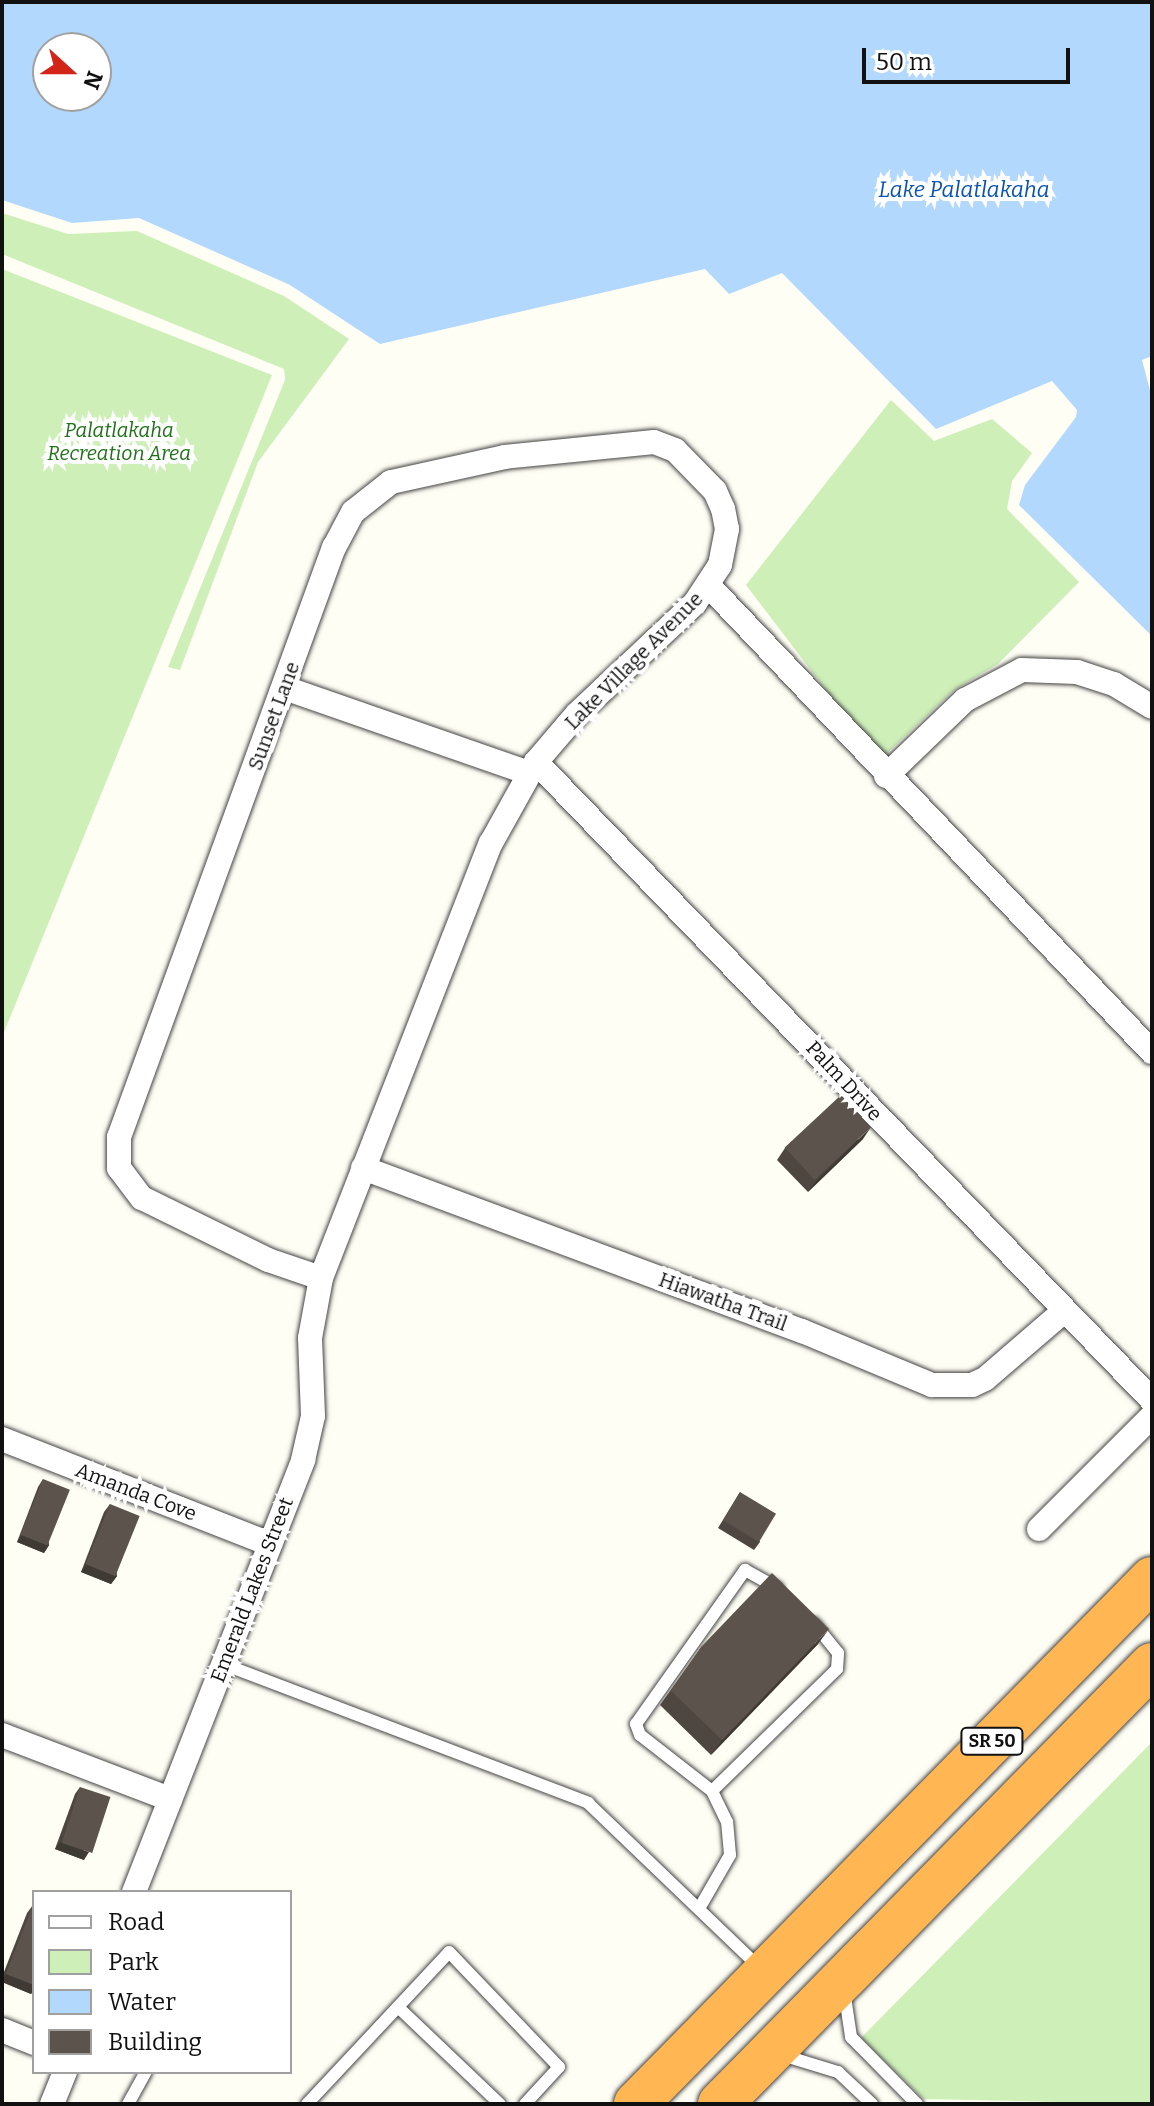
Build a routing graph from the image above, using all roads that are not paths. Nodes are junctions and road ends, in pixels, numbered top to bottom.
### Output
1 (709, 586) junction
2 (285, 688) junction
3 (1152, 707) edge
4 (532, 768) junction
5 (886, 776) junction
6 (1152, 1052) edge
7 (363, 1168) junction
8 (321, 1278) junction
9 (1064, 1311) junction
10 (1152, 1400) edge
11 (1152, 1416) edge
12 (2, 1439) edge
13 (1039, 1529) dead end
14 (270, 1544) junction
15 (1152, 1579) edge
16 (785, 1595) edge
17 (805, 1613) edge
18 (223, 1664) junction
19 (1152, 1665) edge
20 (2, 1735) edge
21 (712, 1791) junction
22 (170, 1799) junction
23 (135, 1890) edge
24 (700, 1907) junction
25 (765, 1973) junction
26 (842, 1980) junction
27 (398, 2007) junction
28 (2, 2030) edge
29 (32, 2042) edge
30 (771, 2052) junction
31 (64, 2074) edge
32 (145, 2074) edge
33 (52, 2104) edge
34 (128, 2104) edge
35 (307, 2104) edge
36 (500, 2104) edge
37 (525, 2104) edge
38 (636, 2104) edge
39 (720, 2104) edge
40 (872, 2104) edge
41 (917, 2104) edge

1 - 2 street, Sunset Lane
1 - 4 street, Lake Village Avenue
1 - 5 street, Lake Village Avenue
2 - 4 street, Palm Drive
2 - 8 street, Sunset Lane
3 - 5 street
4 - 7 street, Lake Village Avenue
4 - 9 street, Palm Drive
5 - 6 street, Lake Village Avenue
7 - 8 street, Lake Village Avenue
7 - 9 street, Hiawatha Trail
8 - 14 street, Emerald Lakes Street
9 - 10 street, Palm Drive
11 - 13 street
12 - 14 street, Amanda Cove
14 - 18 street, Emerald Lakes Street
15 - 25 highway, SR 50
16 - 21 lane
17 - 21 lane
18 - 22 street, Emerald Lakes Street
18 - 24 lane
19 - 26 highway, SR 50
20 - 22 street
21 - 24 lane
22 - 23 street, Emerald Lakes Street
24 - 25 lane
25 - 38 highway, SR 50
26 - 30 highway, SR 50
26 - 41 lane
27 - 35 lane
27 - 36 lane
27 - 37 lane
28 - 29 street
30 - 39 highway, SR 50
30 - 40 lane
31 - 33 street
32 - 34 lane

